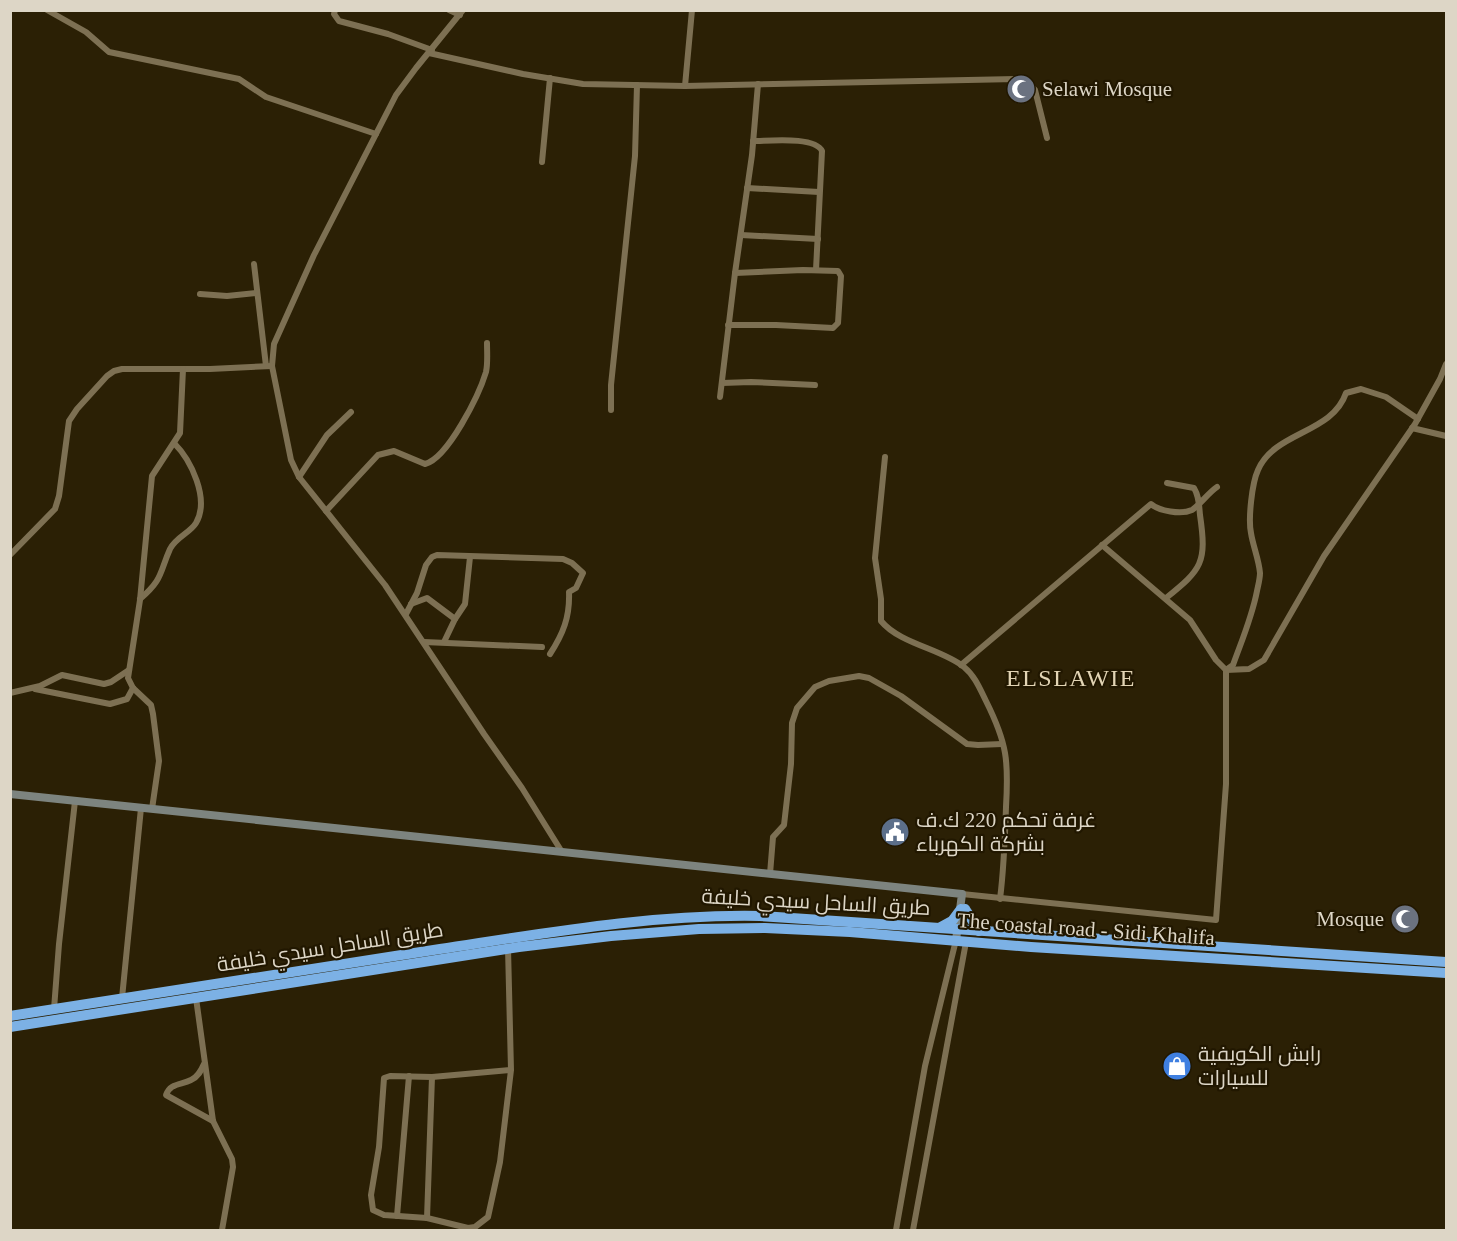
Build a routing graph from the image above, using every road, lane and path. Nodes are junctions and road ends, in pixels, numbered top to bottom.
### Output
1 (47, 10) edge
2 (335, 10) edge
3 (449, 10) edge
4 (692, 10) edge
5 (462, 13) edge
6 (430, 51) junction
7 (550, 78) junction
8 (758, 84) junction
9 (637, 85) junction
10 (684, 86) junction
11 (376, 134) junction
12 (1047, 138) dead end
13 (753, 141) junction
14 (542, 162) dead end
15 (747, 188) junction
16 (819, 192) junction
17 (741, 235) junction
18 (818, 239) junction
19 (255, 264) dead end
20 (816, 270) junction
21 (735, 273) junction
22 (257, 293) junction
23 (200, 294) dead end
24 (728, 325) junction
25 (487, 344) dead end
26 (1446, 364) edge
27 (269, 366) junction
28 (183, 369) junction
29 (722, 383) junction
30 (815, 385) dead end
31 (720, 397) dead end
32 (611, 410) dead end
33 (351, 412) dead end
34 (1418, 419) junction
35 (1412, 428) junction
36 (1446, 436) edge
37 (174, 443) junction
38 (885, 457) dead end
39 (299, 477) junction
40 (1167, 483) dead end
41 (1217, 487) dead end
42 (1199, 503) junction
43 (326, 510) junction
44 (1102, 544) junction
45 (10, 555) edge
46 (470, 557) junction
47 (1166, 598) junction
48 (140, 600) junction
49 (411, 604) junction
50 (406, 615) junction
51 (455, 619) junction
52 (424, 642) junction
53 (444, 642) junction
54 (542, 647) dead end
55 (550, 654) dead end
56 (961, 665) junction
57 (129, 670) junction
58 (1226, 670) junction
59 (133, 687) junction
60 (31, 688) junction
61 (10, 693) edge
62 (1002, 744) junction
63 (10, 794) edge
64 (75, 801) junction
65 (141, 808) junction
66 (152, 809) junction
67 (562, 852) junction
68 (770, 874) junction
69 (1000, 899) junction
70 (963, 903) junction
71 (941, 927) junction
72 (979, 931) junction
73 (962, 935) junction
74 (508, 948) junction
75 (1446, 962) edge
76 (1446, 973) edge
77 (122, 998) junction
78 (195, 998) junction
79 (54, 1009) junction
80 (10, 1016) edge
81 (10, 1027) edge
82 (204, 1064) junction
83 (511, 1070) junction
84 (409, 1076) junction
85 (432, 1077) junction
86 (213, 1121) junction
87 (397, 1216) junction
88 (427, 1218) junction
89 (222, 1230) edge
90 (896, 1230) edge
91 (913, 1230) edge

1 - 11 street
2 - 6 street
3 - 5 street
4 - 10 street
5 - 6 street
6 - 7 street
6 - 11 street
7 - 9 street
7 - 14 street
8 - 10 street
8 - 12 street
8 - 13 street
9 - 10 street
9 - 32 street
11 - 27 street
13 - 15 street
13 - 16 street
15 - 16 street
15 - 17 street
16 - 18 street
17 - 18 street
17 - 21 street
18 - 20 street
19 - 22 street
20 - 21 street
20 - 24 street
21 - 24 street
22 - 23 street
22 - 27 street
24 - 29 street
25 - 43 street
26 - 34 street
27 - 28 street
27 - 39 street
28 - 37 street
28 - 45 street
29 - 30 street
29 - 31 street
33 - 39 street
34 - 35 street
34 - 58 street
35 - 36 street
35 - 58 street
37 - 48 street
37 - 48 street
38 - 56 street
39 - 43 street
40 - 42 street
41 - 42 street
42 - 44 street
42 - 47 street
43 - 50 street
44 - 47 street
44 - 56 street
46 - 49 street
46 - 51 street
46 - 55 street
47 - 58 street
48 - 57 street
49 - 50 street
49 - 51 street
50 - 52 street
51 - 53 street
52 - 53 street
52 - 67 street
53 - 54 street
56 - 62 street
57 - 59 street
57 - 60 street
58 - 69 street
59 - 60 street
59 - 66 street
60 - 61 street
62 - 68 street
62 - 69 street
63 - 64 street
64 - 65 street
64 - 79 street
65 - 66 street
65 - 77 street
66 - 67 street
67 - 68 street
68 - 70 street
69 - 70 street
70 - 71 highway
70 - 72 highway
70 - 73 street
71 - 73 highway, طريق الساحل سيدي خليفة
71 - 77 highway, طريق الساحل سيدي خليفة
72 - 73 highway, طريق الساحل سيدي خليفة
72 - 75 highway, طريق الساحل سيدي خليفة
73 - 74 highway, The coastal road - Sidi Khalifa
73 - 76 highway, The coastal road - Sidi Khalifa
73 - 90 street
73 - 91 street
74 - 78 highway, The coastal road - Sidi Khalifa
74 - 83 street
77 - 79 highway, طريق الساحل سيدي خليفة
78 - 81 highway, The coastal road - Sidi Khalifa
78 - 82 street
79 - 80 highway, طريق الساحل سيدي خليفة
82 - 86 street
82 - 86 street
83 - 85 street
83 - 88 street
84 - 85 street
84 - 87 street
84 - 87 street
85 - 88 street
86 - 89 street
87 - 88 street

